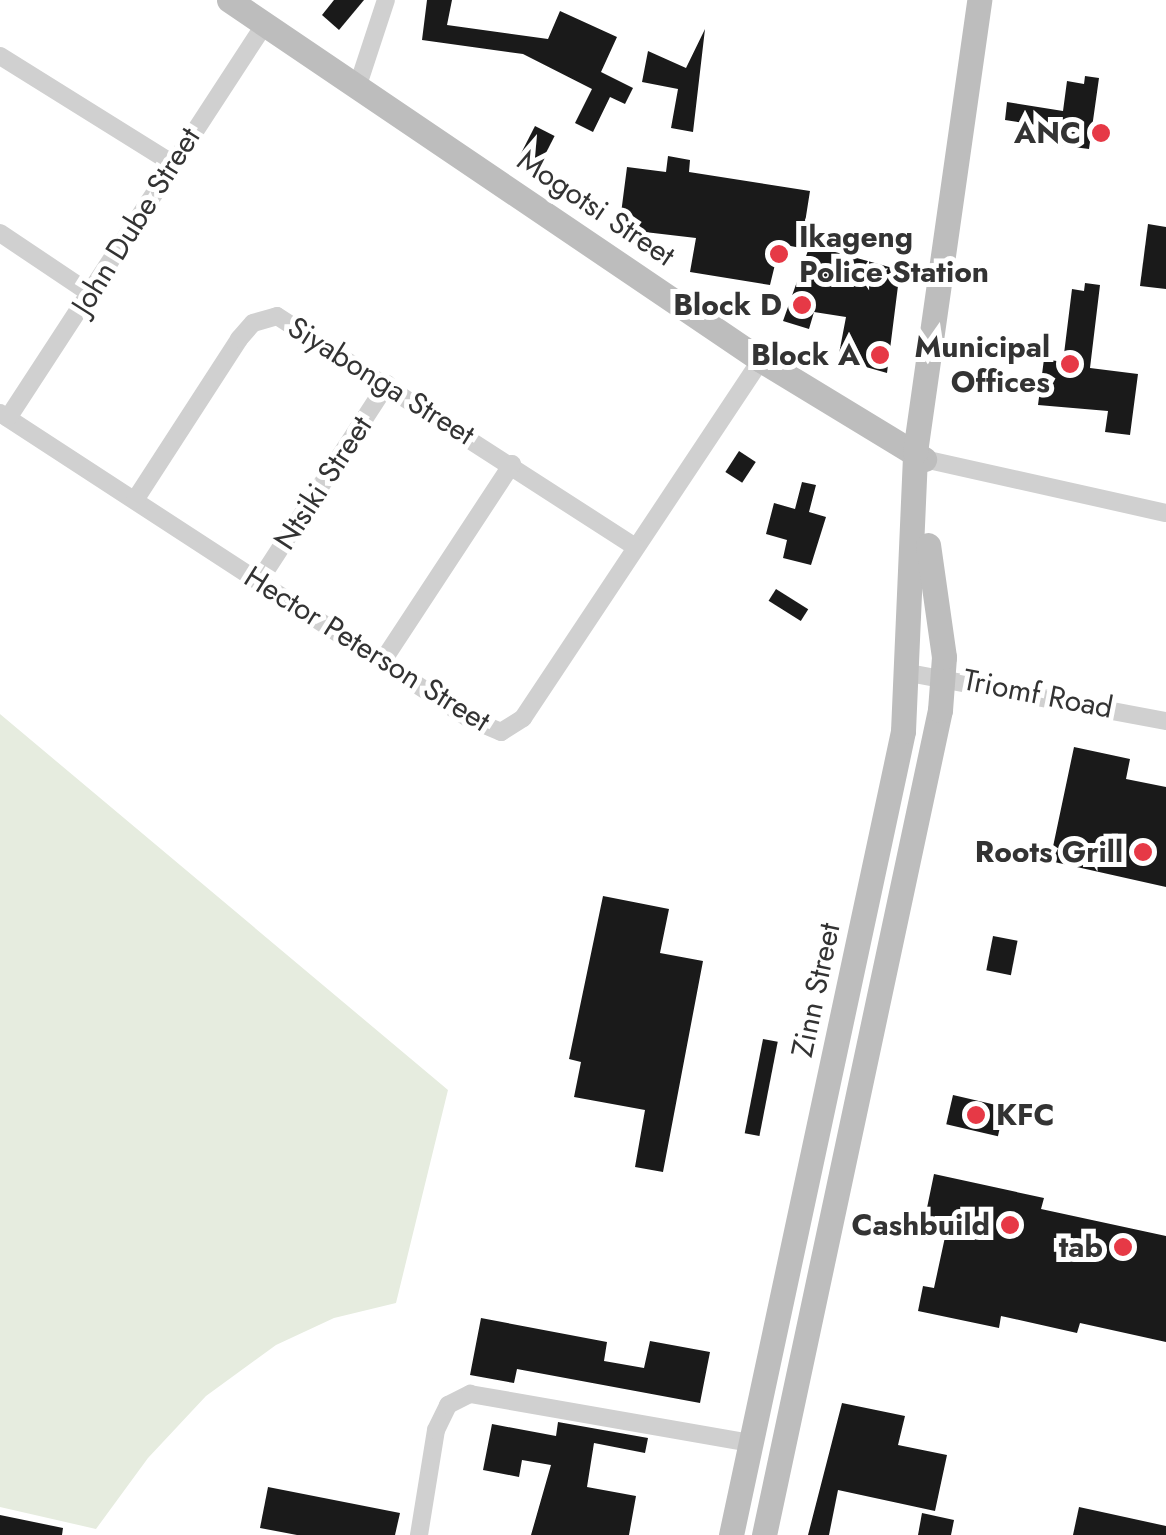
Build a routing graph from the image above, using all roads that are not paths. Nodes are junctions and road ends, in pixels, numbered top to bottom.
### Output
1 (229, 0) edge
2 (386, 0) edge
3 (980, 0) edge
4 (265, 24) junction
5 (0, 56) edge
6 (358, 85) junction
7 (172, 163) junction
8 (0, 234) edge
9 (91, 294) junction
10 (761, 360) junction
11 (387, 384) junction
12 (4, 415) edge
13 (919, 456) junction
14 (512, 464) junction
15 (135, 500) junction
16 (1166, 514) edge
17 (634, 546) junction
18 (259, 581) junction
19 (382, 662) junction
20 (910, 674) junction
21 (945, 676) junction
22 (1166, 721) edge
23 (750, 1444) junction
24 (419, 1535) edge
25 (731, 1535) edge
26 (764, 1535) edge

1 - 4 street, Mogotsi Street
2 - 6 street
3 - 13 street
4 - 6 street, Mogotsi Street
4 - 7 street, John Dube Street
5 - 7 street
6 - 10 street, Mogotsi Street
7 - 9 street, John Dube Street
8 - 9 street
9 - 12 street, John Dube Street
10 - 13 street, Mogotsi Street
10 - 17 street, Hector Peterson Street
11 - 14 street, Siyabonga Street
11 - 15 street, Siyabonga Street
11 - 18 street, Ntsiki Street
12 - 15 street, Hector Peterson Street
13 - 16 street, Mogotsi Street
13 - 20 street, Zinn Street
13 - 21 street, Zinn Street
14 - 17 street, Siyabonga Street
14 - 19 street
15 - 18 street, Hector Peterson Street
17 - 19 street, Hector Peterson Street
18 - 19 street, Hector Peterson Street
20 - 21 street, Triomf Road
20 - 23 street, Zinn Street
21 - 22 street, Triomf Road
21 - 26 street, Zinn Street
23 - 24 street
23 - 25 street, Zinn Street

